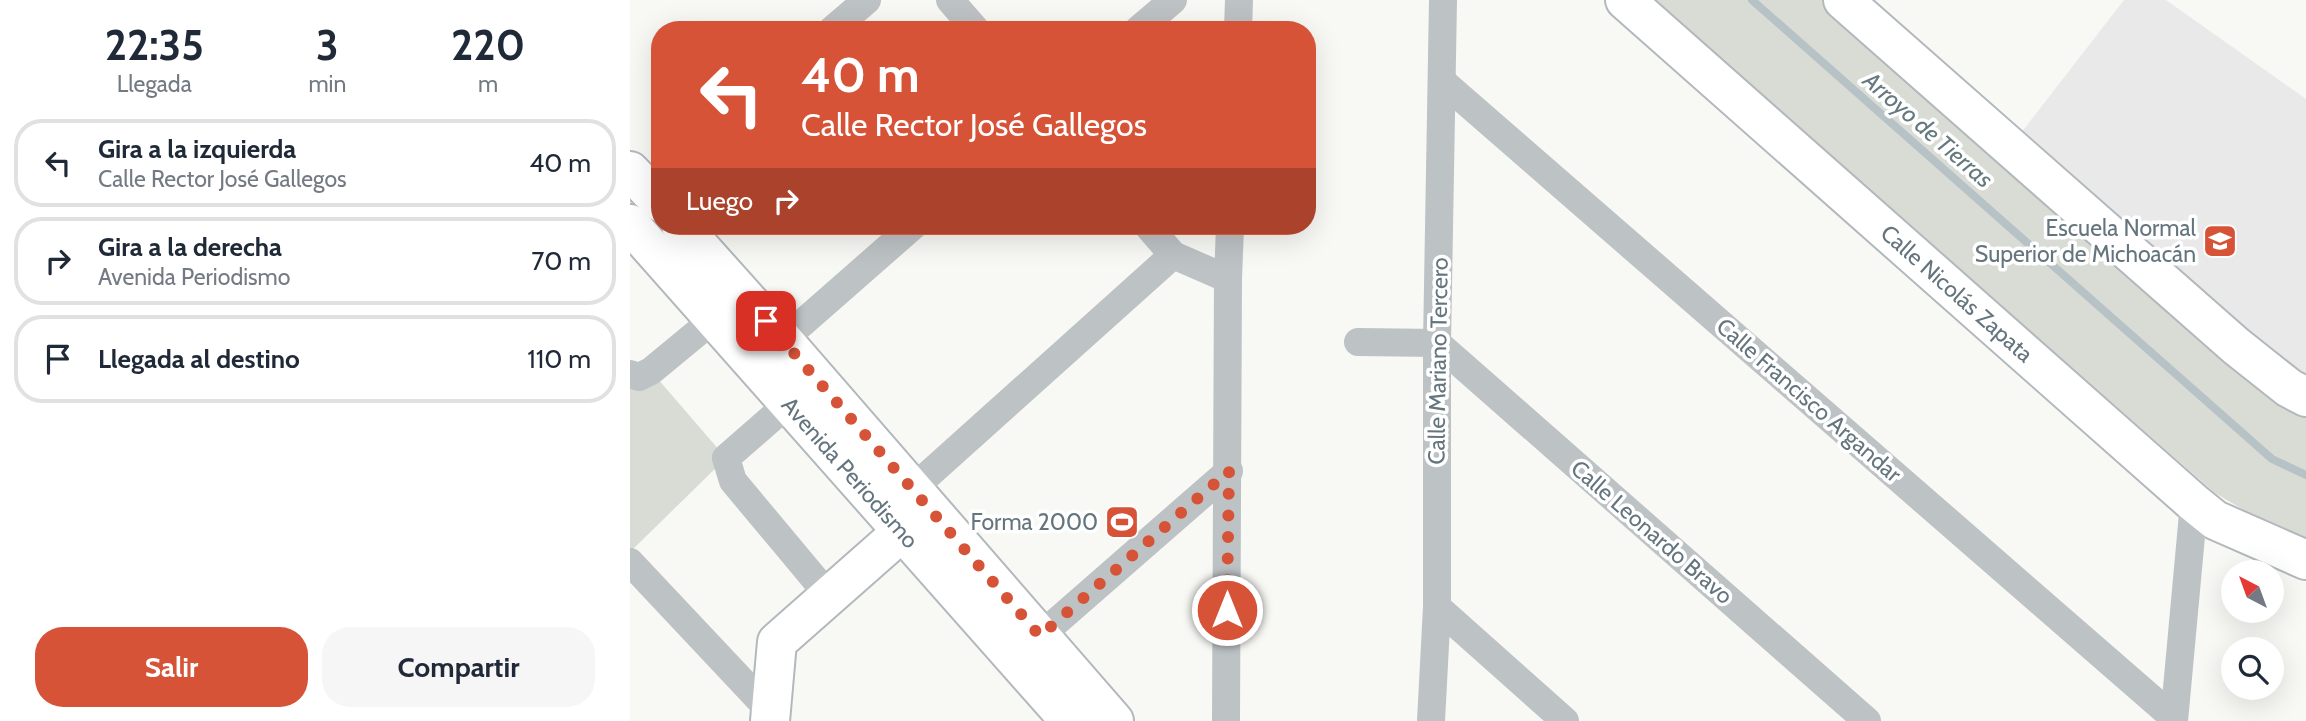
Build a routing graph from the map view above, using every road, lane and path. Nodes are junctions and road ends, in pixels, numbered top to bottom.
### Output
1 (867, 0) edge
2 (950, 0) edge
3 (1173, 0) edge
4 (1239, 0) edge
5 (1443, 0) edge
6 (1625, 0) edge
7 (1843, 0) edge
8 (842, 21) edge
9 (968, 21) edge
10 (1148, 21) edge
11 (1238, 21) edge
12 (1443, 82) junction
13 (630, 224) edge
14 (689, 235) edge
15 (903, 235) edge
16 (1156, 235) edge
17 (1230, 235) edge
18 (1173, 255) junction
19 (1228, 279) junction
20 (714, 319) junction
21 (783, 340) junction
22 (1359, 342) dead end
23 (1437, 343) junction
24 (635, 375) edge
25 (2306, 397) edge
26 (789, 403) junction
27 (1229, 471) junction
28 (2194, 503) junction
29 (907, 510) junction
30 (2306, 560) edge
31 (630, 562) edge
32 (829, 596) junction
33 (1437, 607) junction
34 (1040, 636) junction
35 (770, 716) edge
36 (2174, 719) edge
37 (1070, 721) edge
38 (1114, 721) edge
39 (1226, 721) edge
40 (1431, 721) edge
41 (1565, 721) edge
42 (1867, 721) edge

1 - 8 street
2 - 9 street
3 - 10 street
4 - 11 street
5 - 12 street, Calle Mariano Tercero
6 - 28 street, Calle Nicolás Zapata
7 - 25 street
12 - 23 street, Calle Mariano Tercero
12 - 36 street, Calle Francisco Argandar
13 - 20 street, Avenida Periodismo
14 - 21 street, Avenida Periodismo
15 - 21 street
16 - 18 street
17 - 19 street
18 - 19 street
18 - 29 street
19 - 27 street
20 - 24 street
20 - 26 street, Avenida Periodismo
21 - 29 street, Avenida Periodismo
22 - 23 street
23 - 33 street, Calle Mariano Tercero
23 - 42 street, Calle Leonardo Bravo
26 - 29 street, Avenida Periodismo
26 - 32 street
27 - 34 street
27 - 39 street
28 - 30 street, Calle Nicolás Zapata
28 - 36 street
29 - 32 street
29 - 34 street, Avenida Periodismo
29 - 37 street, Avenida Periodismo
31 - 35 street
32 - 35 street
33 - 40 street, Calle Mariano Tercero
33 - 41 street
34 - 38 street, Avenida Periodismo

